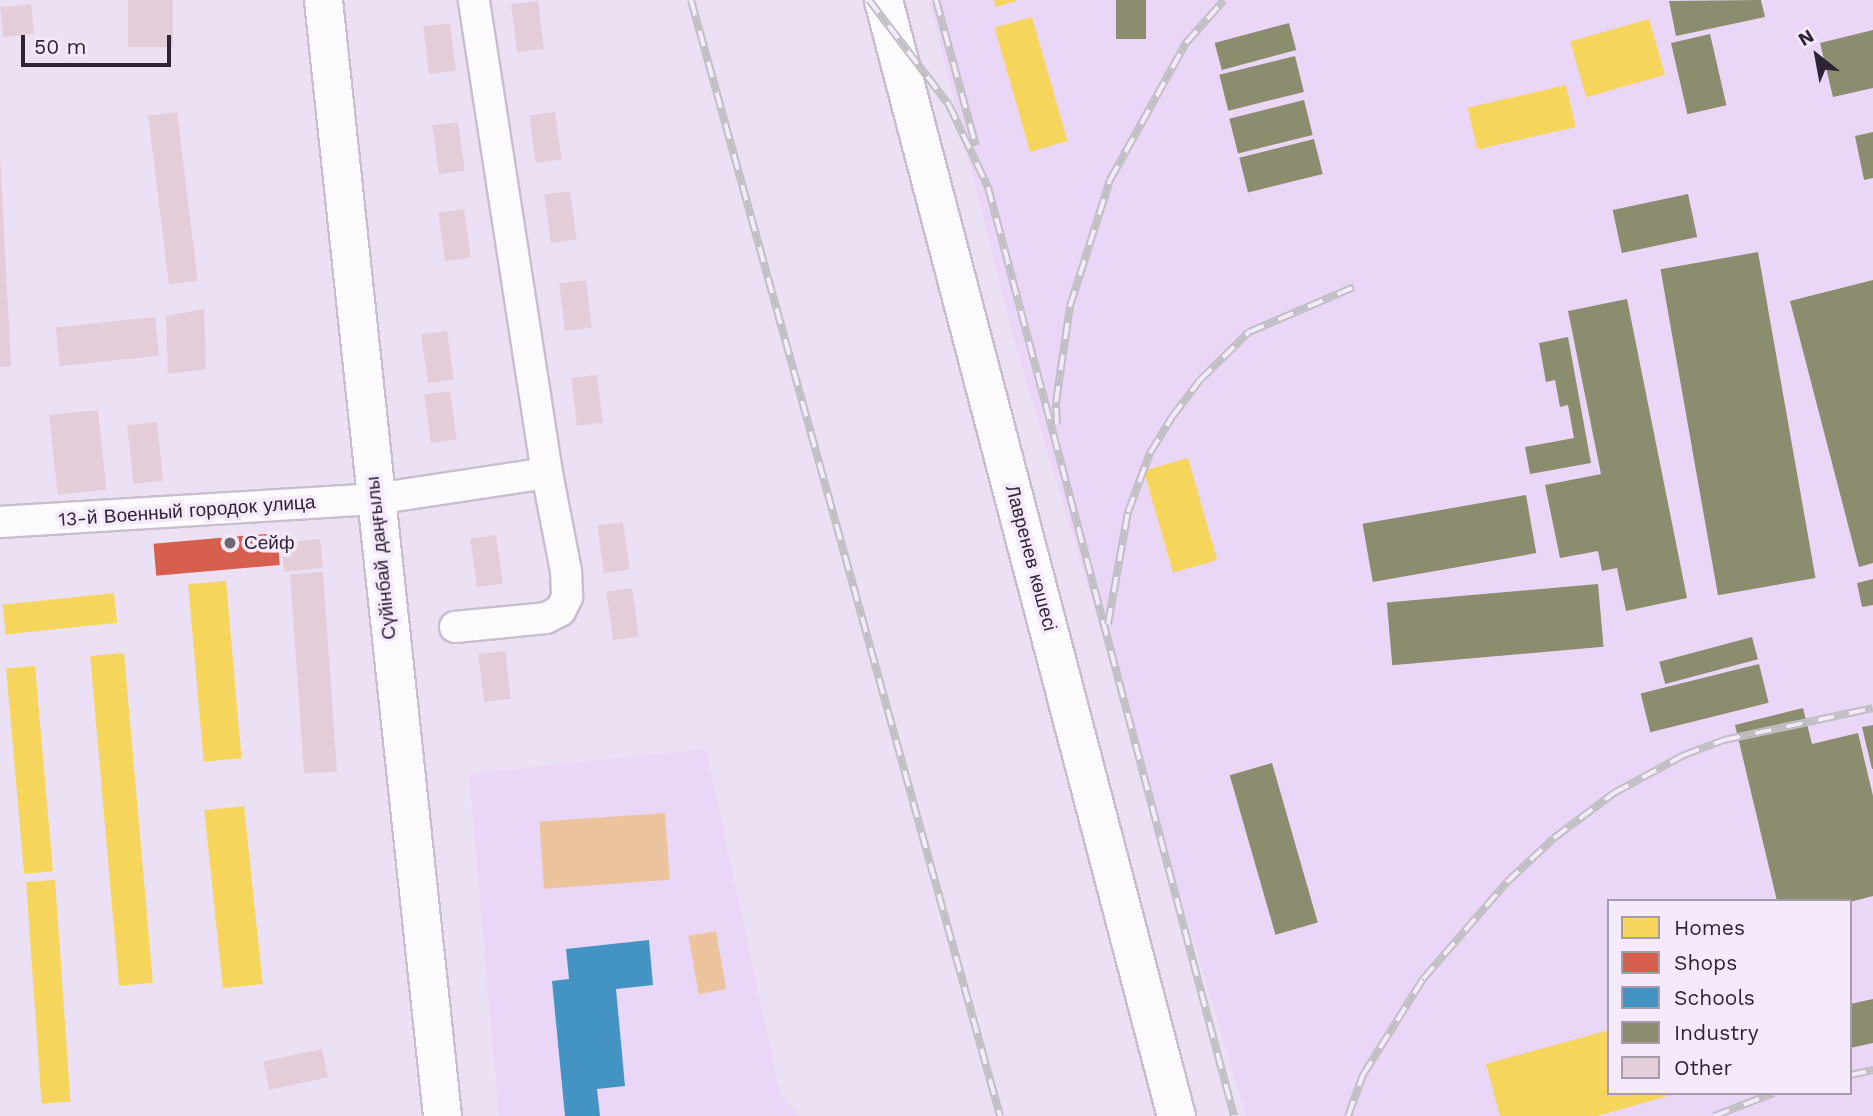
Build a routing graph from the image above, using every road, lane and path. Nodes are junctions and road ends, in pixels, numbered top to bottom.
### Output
1 (323, 0) edge
2 (474, 0) edge
3 (883, 0) edge
4 (547, 473) junction
5 (375, 499) junction
6 (0, 523) edge
7 (455, 627) dead end
8 (442, 1116) edge
9 (1176, 1116) edge

1 - 5 main road, Сүйінбай даңғылы
2 - 4 street
3 - 9 main road, Лавренев көшесі
4 - 5 street, 13-й Военный городок улица
4 - 7 street
5 - 6 street, 13-й Военный городок улица
5 - 8 main road, Сүйінбай даңғылы

